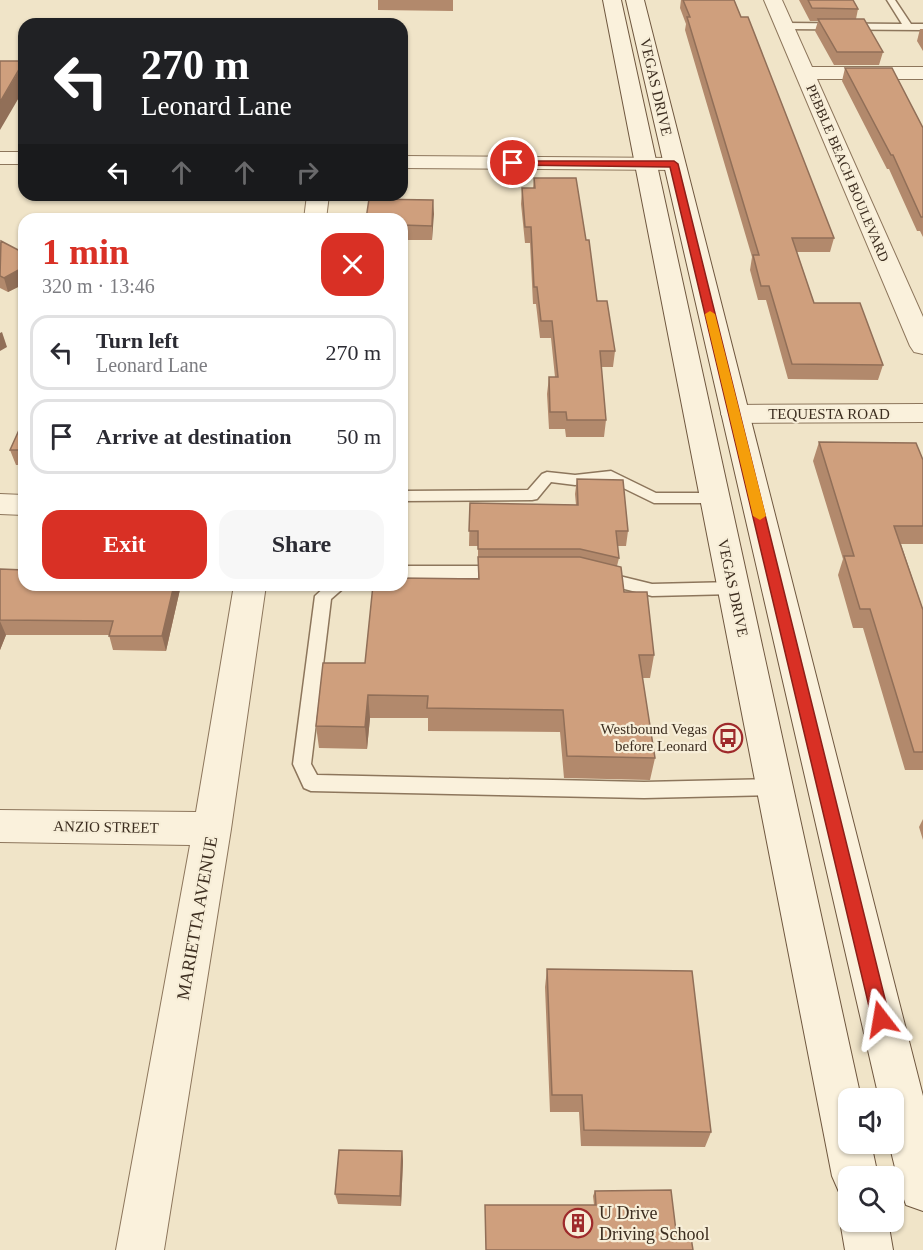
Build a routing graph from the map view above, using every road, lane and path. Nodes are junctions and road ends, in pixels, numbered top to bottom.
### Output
1 (612, 0) edge
2 (635, 0) edge
3 (773, 0) edge
4 (891, 0) edge
5 (785, 26) junction
6 (908, 27) junction
7 (923, 27) edge
8 (805, 73) junction
9 (923, 73) edge
10 (0, 158) edge
11 (18, 158) edge
12 (408, 162) edge
13 (660, 164) junction
14 (923, 346) edge
15 (923, 413) edge
16 (735, 414) junction
17 (408, 496) edge
18 (755, 497) junction
19 (715, 498) junction
20 (0, 504) edge
21 (18, 505) edge
22 (408, 572) edge
23 (519, 572) edge
24 (586, 574) edge
25 (734, 588) junction
26 (777, 588) junction
27 (249, 591) edge
28 (330, 591) edge
29 (775, 787) junction
30 (0, 826) edge
31 (212, 829) junction
32 (853, 1166) edge
33 (923, 1188) edge
34 (866, 1232) edge
35 (140, 1250) edge
36 (869, 1250) edge

1 - 13 main road, VEGAS DRIVE
2 - 13 main road, VEGAS DRIVE
3 - 5 main road, PEBBLE BEACH BOULEVARD
4 - 6 lane
5 - 6 lane
5 - 8 main road, PEBBLE BEACH BOULEVARD
6 - 7 lane
8 - 9 main road
8 - 14 main road, PEBBLE BEACH BOULEVARD
10 - 11 main road
12 - 13 main road
13 - 16 main road, VEGAS DRIVE
13 - 19 main road, VEGAS DRIVE
15 - 16 main road, TEQUESTA ROAD
16 - 18 main road, VEGAS DRIVE
17 - 19 lane
18 - 19 main road
18 - 26 main road, VEGAS DRIVE
19 - 25 main road, VEGAS DRIVE
20 - 21 main road
22 - 23 lane
24 - 25 lane
25 - 26 main road
25 - 29 main road, VEGAS DRIVE
26 - 33 main road, VEGAS DRIVE
27 - 31 main road, MARIETTA AVENUE
28 - 29 lane
29 - 32 main road, VEGAS DRIVE
30 - 31 main road, ANZIO STREET
31 - 35 main road, MARIETTA AVENUE
34 - 36 main road

